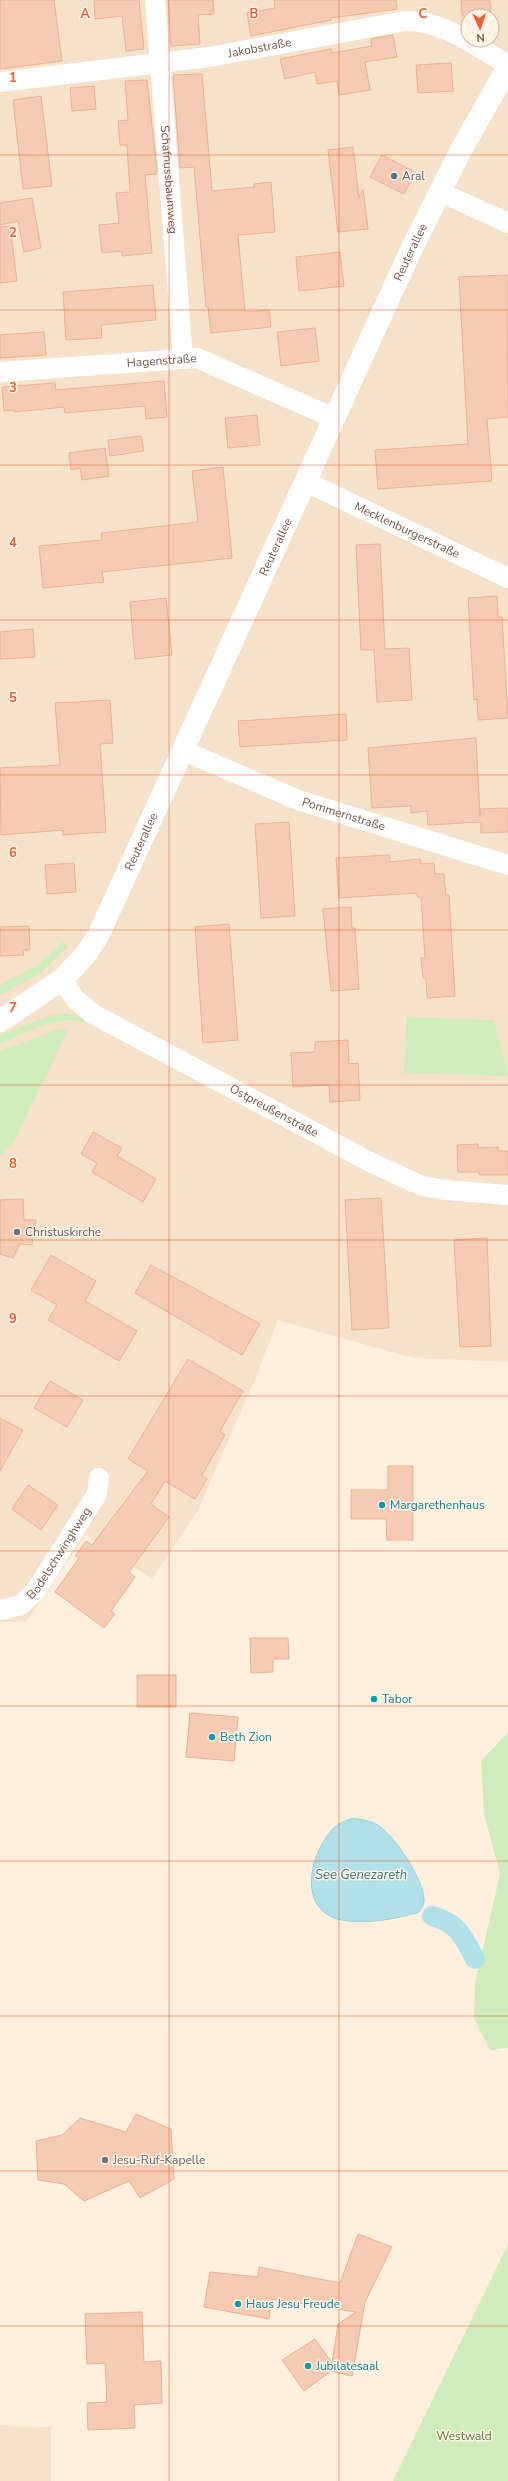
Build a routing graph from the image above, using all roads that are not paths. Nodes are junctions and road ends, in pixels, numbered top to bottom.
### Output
1 (155, 0) edge
2 (160, 63) junction
3 (508, 66) edge
4 (0, 82) edge
5 (440, 192) junction
6 (508, 223) edge
7 (183, 358) junction
8 (0, 372) edge
9 (334, 418) junction
10 (306, 482) junction
11 (508, 578) edge
12 (184, 751) junction
13 (508, 865) edge
14 (63, 979) junction
15 (0, 1006) edge
16 (22, 1006) junction
17 (0, 1021) edge
18 (508, 1195) edge
19 (99, 1478) dead end
20 (0, 1610) edge

1 - 2 street, Schafnussbaumweg
2 - 3 street, Jakobstraße
2 - 4 street, Jakobstraße
2 - 7 street, Schafnussbaumweg
3 - 5 street, Reuterallee
5 - 6 street
5 - 9 street, Reuterallee
7 - 8 street, Hagenstraße
7 - 9 street, Hagenstraße
9 - 10 street, Reuterallee
10 - 11 street, Mecklenburgerstraße
10 - 12 street, Reuterallee
12 - 13 street, Pommernstraße
12 - 14 street, Reuterallee
14 - 16 street, Reuterallee
14 - 18 street, Ostpreußenstraße
15 - 16 street
16 - 17 street, Reuterallee
19 - 20 street, Bodelschwinghweg

